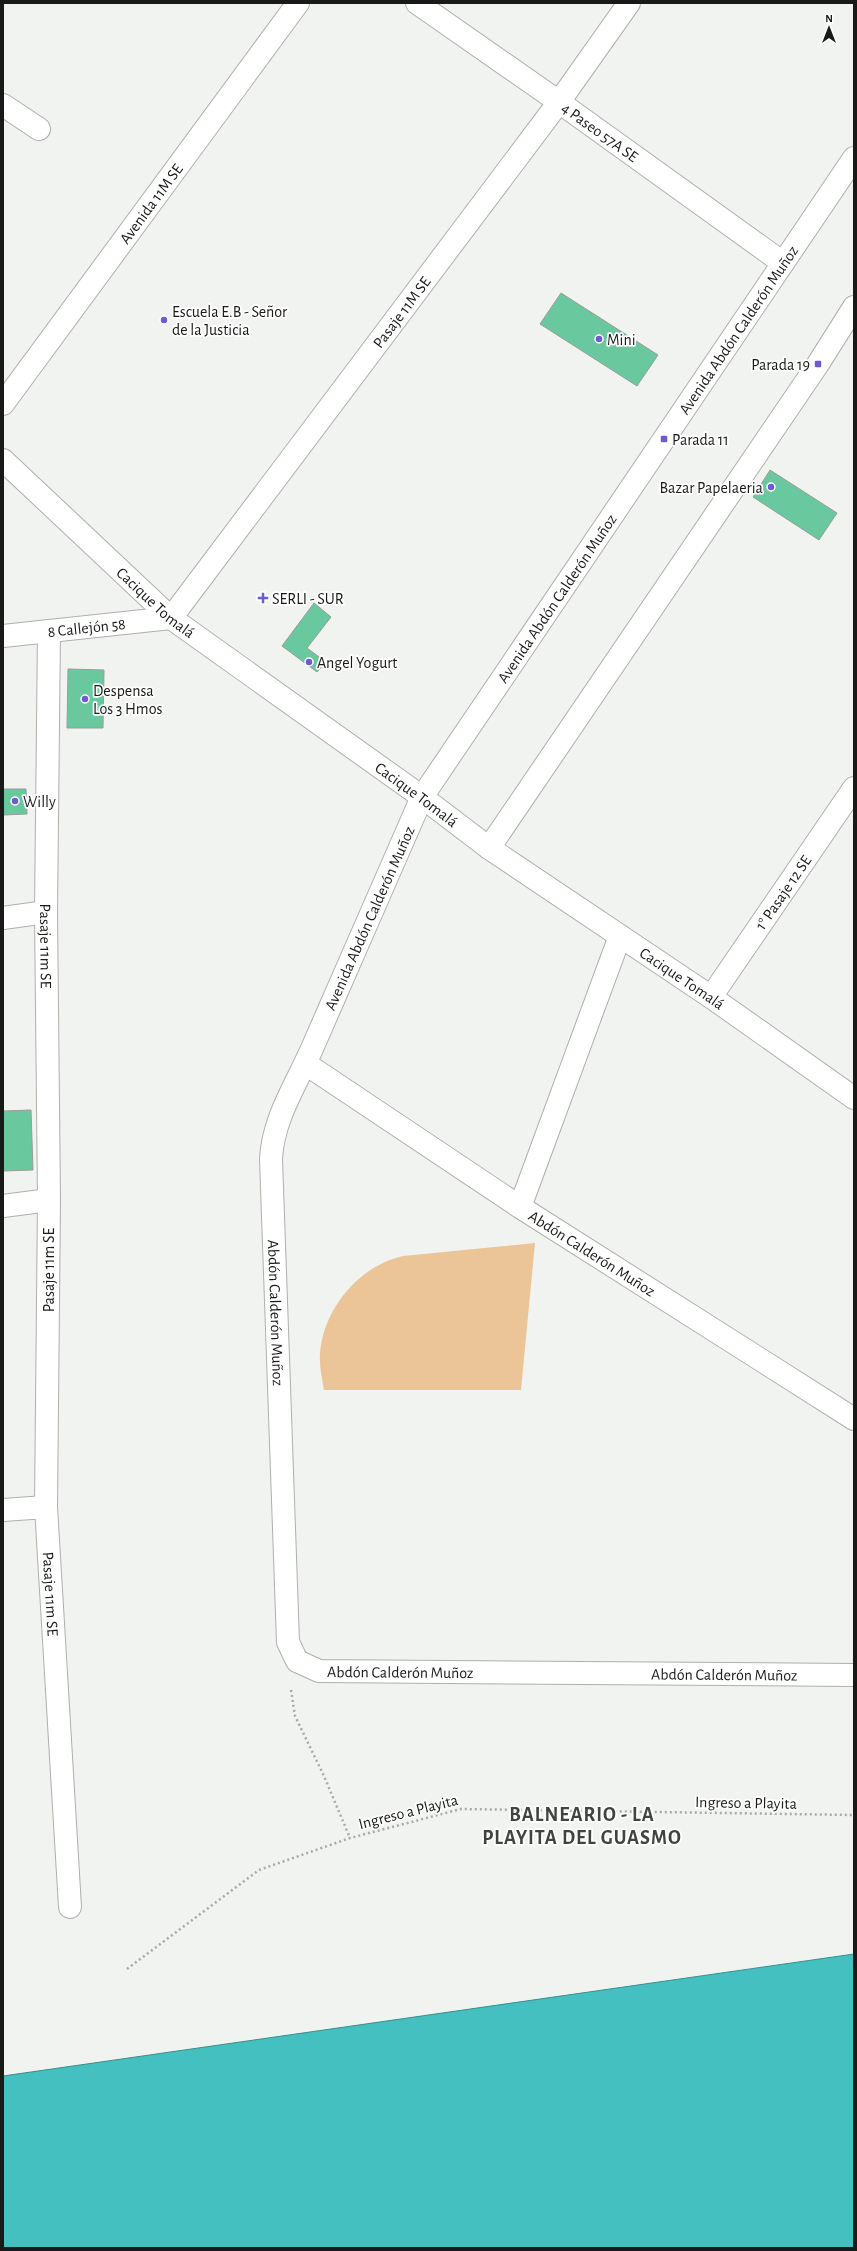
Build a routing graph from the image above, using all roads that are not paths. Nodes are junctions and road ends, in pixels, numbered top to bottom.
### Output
1 (298, 3) edge
2 (417, 3) edge
3 (629, 3) edge
4 (559, 102) junction
5 (3, 105) edge
6 (39, 129) dead end
7 (854, 158) edge
8 (783, 263) junction
9 (854, 307) edge
10 (3, 404) edge
11 (3, 460) edge
12 (171, 618) junction
13 (49, 631) junction
14 (3, 636) edge
15 (854, 788) edge
16 (422, 797) junction
17 (489, 848) junction
18 (46, 912) junction
19 (3, 918) edge
20 (620, 936) junction
21 (711, 996) junction
22 (306, 1064) junction
23 (854, 1098) edge
24 (49, 1200) junction
25 (3, 1206) edge
26 (520, 1207) junction
27 (854, 1419) edge
28 (46, 1507) junction
29 (3, 1510) edge
30 (854, 1675) edge
31 (70, 1907) dead end

1 - 10 street, Avenida 11M SE
2 - 4 street, 4 Paseo 57A SE
3 - 4 street, Pasaje 11M SE
4 - 8 street, 4 Paseo 57A SE
4 - 12 street, Pasaje 11M SE
5 - 6 street
7 - 8 street, Avenida Abdón Calderón Muñoz
8 - 16 street, Avenida Abdón Calderón Muñoz
9 - 17 street
11 - 12 street, Cacique Tomalá
12 - 13 street, 8 Callejón 58
12 - 16 street, Cacique Tomalá
13 - 14 street, 8 Callejón 58
13 - 18 street, Pasaje 11m SE
15 - 21 street, 1° Pasaje 12 SE
16 - 17 street, Cacique Tomalá
16 - 22 street, Avenida Abdón Calderón Muñoz
17 - 20 street, Cacique Tomalá
18 - 19 street
18 - 24 street, Pasaje 11m SE
20 - 21 street, Cacique Tomalá
20 - 26 street
21 - 23 street, Cacique Tomalá
22 - 26 street, Abdón Calderón Muñoz
22 - 30 street, Abdón Calderón Muñoz
24 - 25 street
24 - 28 street, Pasaje 11m SE
26 - 27 street, Abdón Calderón Muñoz
28 - 29 street
28 - 31 street, Pasaje 11m SE

